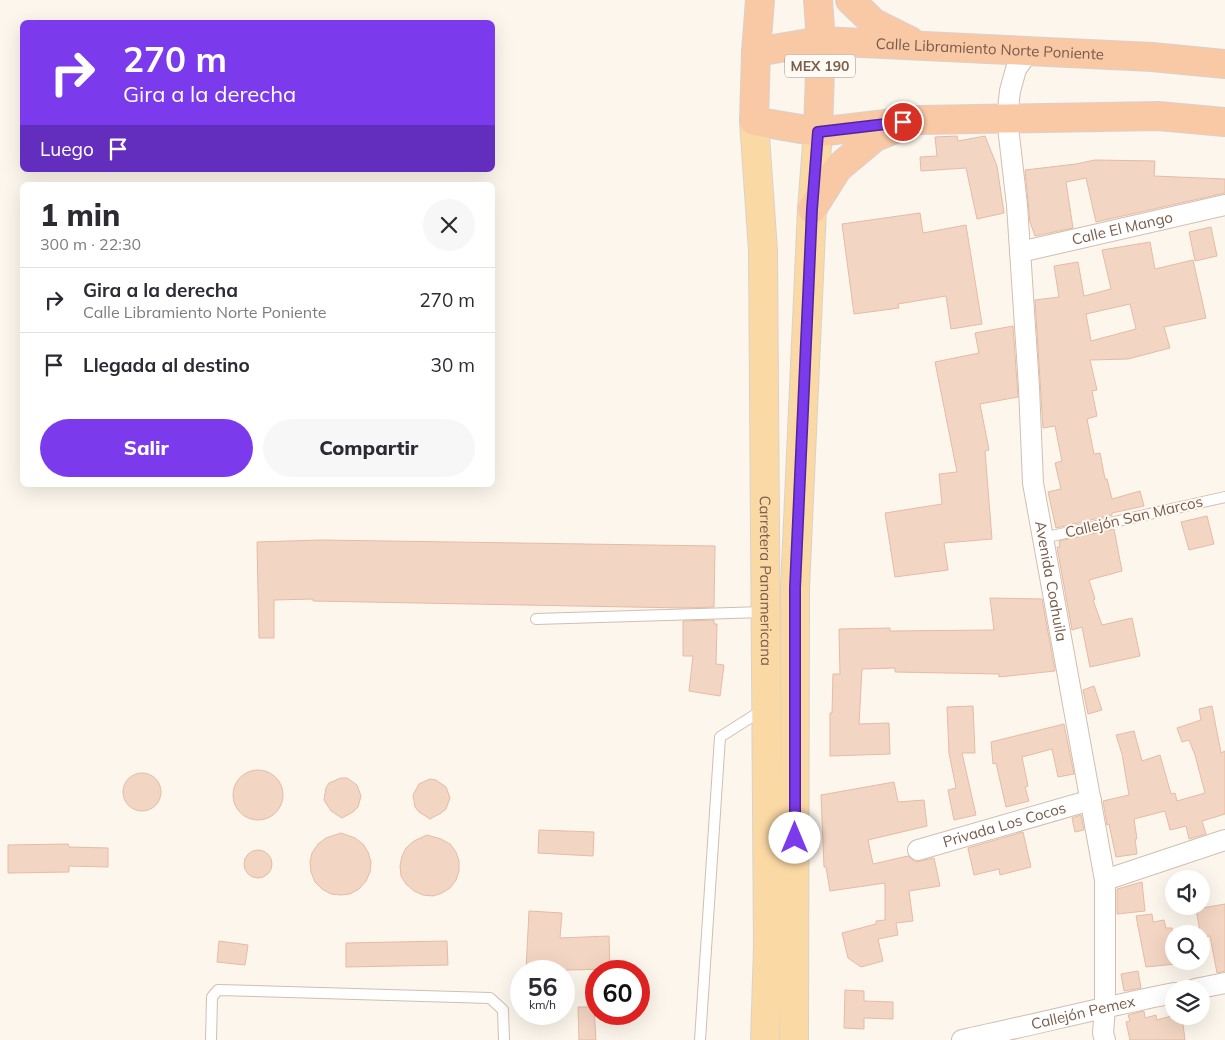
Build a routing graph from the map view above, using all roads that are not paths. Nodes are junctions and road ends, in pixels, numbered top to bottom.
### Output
1 (760, 0) edge
2 (818, 0) edge
3 (850, 0) edge
4 (822, 41) junction
5 (921, 46) junction
6 (1029, 51) junction
7 (756, 52) junction
8 (1225, 64) edge
9 (1007, 118) junction
10 (920, 120) junction
11 (754, 121) junction
12 (1225, 122) edge
13 (818, 132) junction
14 (1225, 205) edge
15 (812, 209) junction
16 (1020, 252) junction
17 (1225, 497) edge
18 (1043, 538) junction
19 (765, 612) junction
20 (536, 619) dead end
21 (766, 708) junction
22 (1091, 800) junction
23 (1225, 840) edge
24 (918, 850) dead end
25 (1105, 880) junction
26 (1225, 983) edge
27 (1210, 986) edge
28 (1165, 995) edge
29 (1105, 1007) junction
30 (1103, 1038) edge
31 (211, 1040) edge
32 (504, 1040) edge
33 (700, 1040) edge
34 (765, 1040) edge
35 (794, 1040) edge
36 (962, 1040) edge

1 - 7 highway
2 - 4 highway, MEX 190
3 - 5 highway
4 - 5 highway, Calle Libramiento Norte Poniente
4 - 7 highway, Calle Libramiento Norte Poniente
4 - 13 highway, MEX 190
5 - 6 highway, Calle Libramiento Norte Poniente
6 - 8 highway, Calle Libramiento Norte Poniente
6 - 9 street, Avenida Coahuila
7 - 11 highway
9 - 10 highway
9 - 12 highway
9 - 16 street, Avenida Coahuila
10 - 13 highway
10 - 15 highway
11 - 13 highway
11 - 19 main road, Carretera Panamericana
13 - 15 main road, Carretera Panamericana / MEX 190
14 - 16 street, Calle El Mango
15 - 35 main road, Carretera Panamericana / MEX 190
16 - 18 street, Avenida Coahuila
17 - 18 lane, Callejón San Marcos
18 - 22 street, Avenida Coahuila
19 - 20 lane
19 - 21 main road, Carretera Panamericana
21 - 33 lane
21 - 34 main road, Carretera Panamericana
22 - 24 street, Privada Los Cocos
22 - 25 street, Avenida Coahuila
23 - 25 street
25 - 29 street, Avenida Coahuila
26 - 27 street
28 - 29 street, Callejón Pemex
29 - 30 street, Avenida Coahuila
29 - 36 street, Callejón Pemex
31 - 32 lane

